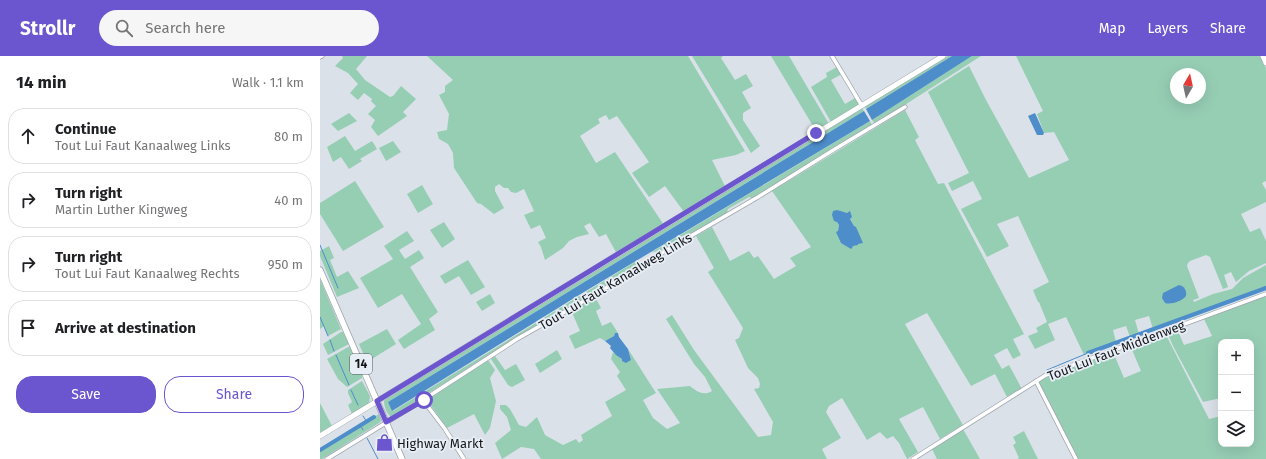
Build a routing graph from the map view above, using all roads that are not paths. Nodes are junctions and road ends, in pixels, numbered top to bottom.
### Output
1 (832, 56) edge
2 (943, 56) edge
3 (1263, 56) edge
4 (1266, 63) edge
5 (862, 106) junction
6 (905, 107) dead end
7 (320, 270) edge
8 (1266, 294) edge
9 (1036, 381) junction
10 (424, 400) junction
11 (377, 401) junction
12 (386, 422) junction
13 (320, 436) edge
14 (327, 459) edge
15 (402, 459) edge
16 (464, 459) edge
17 (913, 459) edge
18 (1076, 459) edge

1 - 5 street
2 - 5 street
3 - 4 street
5 - 11 street
6 - 10 street, Tout Lui Faut Kanaalweg Links
7 - 11 main road, 14
8 - 9 street, Tout Lui Faut Middenweg
9 - 17 street, Tout Lui Faut Middenweg
9 - 18 street
10 - 12 street, Tout Lui Faut Kanaalweg Links
10 - 16 street
11 - 12 main road, 14
11 - 13 street
12 - 14 street, Tout Lui Faut Kanaalweg Links
12 - 15 main road, 14

